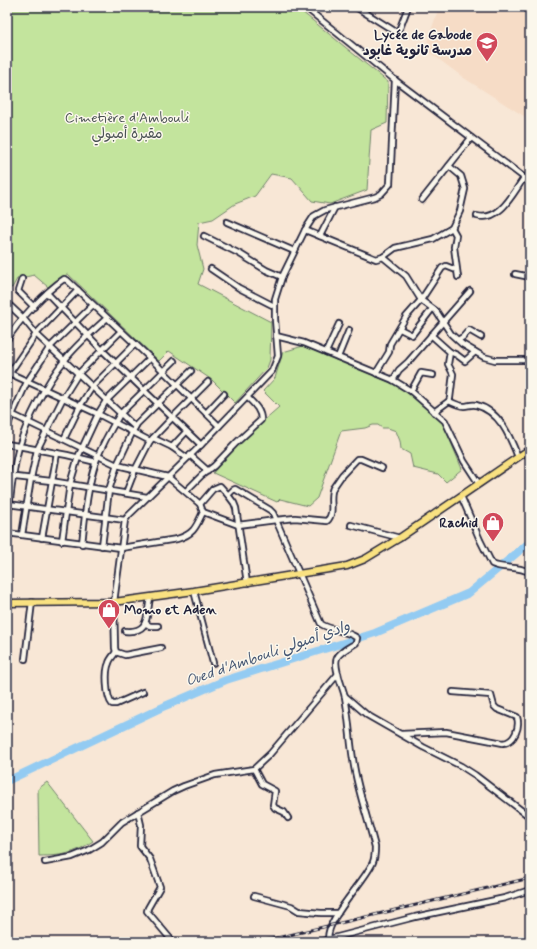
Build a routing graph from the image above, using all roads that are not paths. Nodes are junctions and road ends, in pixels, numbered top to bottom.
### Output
1 (305, 7) edge
2 (356, 7) edge
3 (408, 7) edge
4 (395, 80) junction
5 (471, 138) junction
6 (449, 166) junction
7 (524, 178) junction
8 (530, 182) edge
9 (422, 200) dead end
10 (335, 207) junction
11 (478, 216) dead end
12 (227, 222) dead end
13 (452, 228) junction
14 (305, 230) junction
15 (204, 236) dead end
16 (320, 236) junction
17 (294, 251) junction
18 (383, 257) junction
19 (211, 269) dead end
20 (456, 270) junction
21 (514, 274) dead end
22 (282, 277) junction
23 (458, 277) dead end
24 (530, 277) edge
25 (22, 278) dead end
26 (78, 290) junction
27 (470, 291) dead end
28 (47, 294) junction
29 (421, 300) junction
30 (8, 305) edge
31 (93, 305) junction
32 (34, 306) junction
33 (274, 306) junction
34 (61, 308) junction
35 (432, 309) junction
36 (23, 318) junction
37 (107, 318) junction
38 (76, 322) junction
39 (444, 323) junction
40 (340, 324) dead end
41 (400, 329) junction
42 (349, 330) dead end
43 (121, 331) junction
44 (36, 334) junction
45 (431, 335) junction
46 (88, 336) junction
47 (276, 336) junction
48 (481, 337) dead end
49 (7, 340) edge
50 (458, 340) junction
51 (135, 344) junction
52 (50, 347) junction
53 (102, 350) junction
54 (326, 352) junction
55 (450, 352) junction
56 (475, 352) junction
57 (150, 358) junction
58 (338, 358) junction
59 (64, 360) junction
60 (525, 360) dead end
61 (174, 361) dead end
62 (117, 363) junction
63 (164, 371) junction
64 (191, 371) dead end
65 (376, 373) junction
66 (8, 374) edge
67 (78, 374) junction
68 (433, 375) dead end
69 (131, 376) junction
70 (392, 380) junction
71 (27, 382) junction
72 (208, 382) dead end
73 (178, 384) junction
74 (92, 387) junction
75 (45, 390) junction
76 (144, 390) junction
77 (411, 391) junction
78 (224, 394) dead end
79 (63, 398) junction
80 (192, 398) junction
81 (248, 398) junction
82 (106, 401) junction
83 (449, 401) junction
84 (159, 404) junction
85 (80, 406) junction
86 (7, 412) edge
87 (434, 412) junction
88 (206, 413) junction
89 (12, 414) junction
90 (98, 414) junction
91 (120, 414) junction
92 (172, 418) junction
93 (29, 422) junction
94 (115, 423) junction
95 (7, 426) edge
96 (219, 426) junction
97 (134, 429) junction
98 (46, 430) junction
99 (186, 432) junction
100 (64, 439) junction
101 (152, 439) junction
102 (7, 444) edge
103 (201, 445) junction
104 (19, 446) junction
105 (82, 447) junction
106 (172, 447) junction
107 (38, 450) junction
108 (530, 450) edge
109 (57, 453) junction
110 (98, 456) junction
111 (78, 457) junction
112 (189, 457) junction
113 (518, 457) junction
114 (96, 462) junction
115 (116, 465) junction
116 (382, 468) dead end
117 (135, 470) junction
118 (208, 471) junction
119 (7, 476) edge
120 (13, 476) junction
121 (168, 477) junction
122 (31, 478) junction
123 (51, 481) junction
124 (70, 484) junction
125 (479, 484) junction
126 (89, 487) junction
127 (109, 490) junction
128 (186, 491) junction
129 (126, 493) junction
130 (228, 495) junction
131 (462, 496) junction
132 (147, 497) junction
133 (8, 504) edge
134 (200, 504) junction
135 (27, 506) junction
136 (47, 509) junction
137 (66, 512) junction
138 (204, 512) junction
139 (86, 514) junction
140 (105, 517) junction
141 (125, 520) junction
142 (276, 520) junction
143 (7, 522) edge
144 (238, 525) junction
145 (351, 525) dead end
146 (7, 533) edge
147 (22, 535) junction
148 (42, 538) junction
149 (400, 538) junction
150 (62, 541) junction
151 (82, 544) junction
152 (102, 546) junction
153 (121, 548) junction
154 (530, 573) edge
155 (298, 574) junction
156 (247, 583) junction
157 (194, 592) junction
158 (150, 598) junction
159 (32, 602) junction
160 (114, 602) junction
161 (7, 603) edge
162 (145, 623) junction
163 (158, 626) dead end
164 (125, 631) dead end
165 (161, 648) dead end
166 (116, 652) junction
167 (25, 659) dead end
168 (213, 663) dead end
169 (338, 674) junction
170 (143, 692) dead end
171 (453, 692) dead end
172 (345, 696) junction
173 (400, 734) junction
174 (254, 769) junction
175 (138, 812) junction
176 (530, 817) edge
177 (288, 818) dead end
178 (45, 862) dead end
179 (530, 890) edge
180 (254, 896) dead end
181 (338, 912) junction
182 (329, 941) edge
183 (173, 942) edge
184 (318, 942) edge

1 - 4 street
2 - 3 street
4 - 5 street
4 - 10 street
5 - 6 street
5 - 7 street
6 - 9 street
6 - 13 street
7 - 8 street
7 - 11 street
10 - 14 street
10 - 16 street
12 - 17 street
13 - 18 street
13 - 20 street
14 - 16 street
14 - 17 street
15 - 22 street
16 - 18 street
17 - 22 street
18 - 29 street
19 - 33 street
20 - 23 street
20 - 29 street
21 - 24 street
22 - 33 street
25 - 32 street
26 - 28 street
26 - 31 street
26 - 34 street
27 - 39 street
28 - 32 street
28 - 34 street
29 - 35 street
29 - 41 street
30 - 36 street
31 - 37 street
31 - 38 street
32 - 36 street
33 - 47 street
34 - 38 street
34 - 44 street
35 - 39 street
35 - 41 street
36 - 44 street
36 - 49 street
37 - 43 street
37 - 46 street
38 - 46 street
38 - 52 street
39 - 45 street
39 - 50 street
40 - 54 street
41 - 65 street
42 - 58 street
43 - 51 street
43 - 53 street
44 - 52 street
44 - 66 street
45 - 55 street
45 - 70 street
46 - 53 street
46 - 59 street
47 - 54 street
47 - 81 street
48 - 50 street
50 - 56 street
51 - 57 street
51 - 62 street
52 - 59 street
52 - 71 street
53 - 62 street
53 - 67 street
54 - 58 street
55 - 56 street
55 - 83 street
56 - 60 street
57 - 63 street
57 - 69 street
58 - 65 street
59 - 67 street
59 - 75 street
61 - 63 street
62 - 69 street
62 - 74 street
63 - 73 street
63 - 76 street
64 - 73 street
65 - 70 street
66 - 71 street
67 - 74 street
67 - 79 street
68 - 77 street
69 - 76 street
69 - 82 street
70 - 77 street
71 - 75 street
71 - 89 street
72 - 80 street
73 - 80 street
73 - 84 street
74 - 82 street
74 - 85 street
75 - 79 street
75 - 93 street
76 - 84 street
76 - 91 street
77 - 87 street
78 - 88 street
79 - 85 street
79 - 98 street
80 - 88 street
80 - 92 street
81 - 96 street
81 - 118 street
82 - 90 street
82 - 91 street
83 - 87 street
83 - 113 street
84 - 92 street
84 - 97 street
85 - 90 street
85 - 100 street
86 - 89 street
87 - 125 street
88 - 96 street
89 - 93 street
89 - 95 street
90 - 94 street
90 - 105 street
91 - 94 street
91 - 97 street
92 - 99 street
92 - 101 street
93 - 98 street
93 - 104 street
94 - 97 street
94 - 110 street
96 - 103 street
97 - 101 street
97 - 115 street
98 - 100 street
98 - 107 street
99 - 103 street
99 - 106 street
100 - 105 street
101 - 106 street
101 - 117 street
102 - 104 street
103 - 112 street
104 - 107 street
104 - 120 street
105 - 110 street
105 - 111 street
106 - 112 street
107 - 109 street
107 - 122 street
108 - 113 main road
109 - 111 street
109 - 123 street
110 - 114 street
110 - 115 street
111 - 114 street
111 - 124 street
112 - 118 street
112 - 121 street
113 - 125 main road
114 - 126 street
115 - 117 street
115 - 127 street
116 - 142 street
117 - 121 street
117 - 129 street
118 - 128 street
119 - 120 street
120 - 122 street
120 - 133 street
121 - 128 street
121 - 132 street
122 - 123 street
122 - 135 street
123 - 124 street
123 - 136 street
124 - 126 street
124 - 137 street
125 - 131 main road
126 - 127 street
126 - 139 street
127 - 129 street
127 - 140 street
128 - 134 street
129 - 132 street
130 - 134 street
130 - 142 street
130 - 144 street
131 - 149 main road
131 - 154 street
132 - 141 street
133 - 135 street
133 - 143 street
134 - 138 street
135 - 136 street
135 - 147 street
136 - 137 street
136 - 148 street
137 - 139 street
137 - 150 street
138 - 144 street
138 - 153 street
139 - 140 street
139 - 151 street
140 - 141 street
140 - 152 street
141 - 153 street
142 - 144 street
142 - 155 street
144 - 156 street
145 - 149 street
146 - 147 street
147 - 148 street
148 - 150 street
149 - 155 main road
150 - 151 street
151 - 152 street
152 - 153 street
153 - 160 street
155 - 156 main road
155 - 169 street
156 - 157 main road
157 - 158 main road
157 - 168 street
158 - 160 main road
158 - 162 street
159 - 160 main road
159 - 161 main road
159 - 167 street
160 - 166 street
162 - 163 street
162 - 164 street
165 - 166 street
166 - 170 street
169 - 172 street
169 - 174 street
171 - 173 street
172 - 173 street
172 - 181 street
173 - 176 street
174 - 175 street
174 - 177 street
175 - 178 street
175 - 183 street
179 - 182 street
180 - 181 street
181 - 182 street
182 - 184 street

